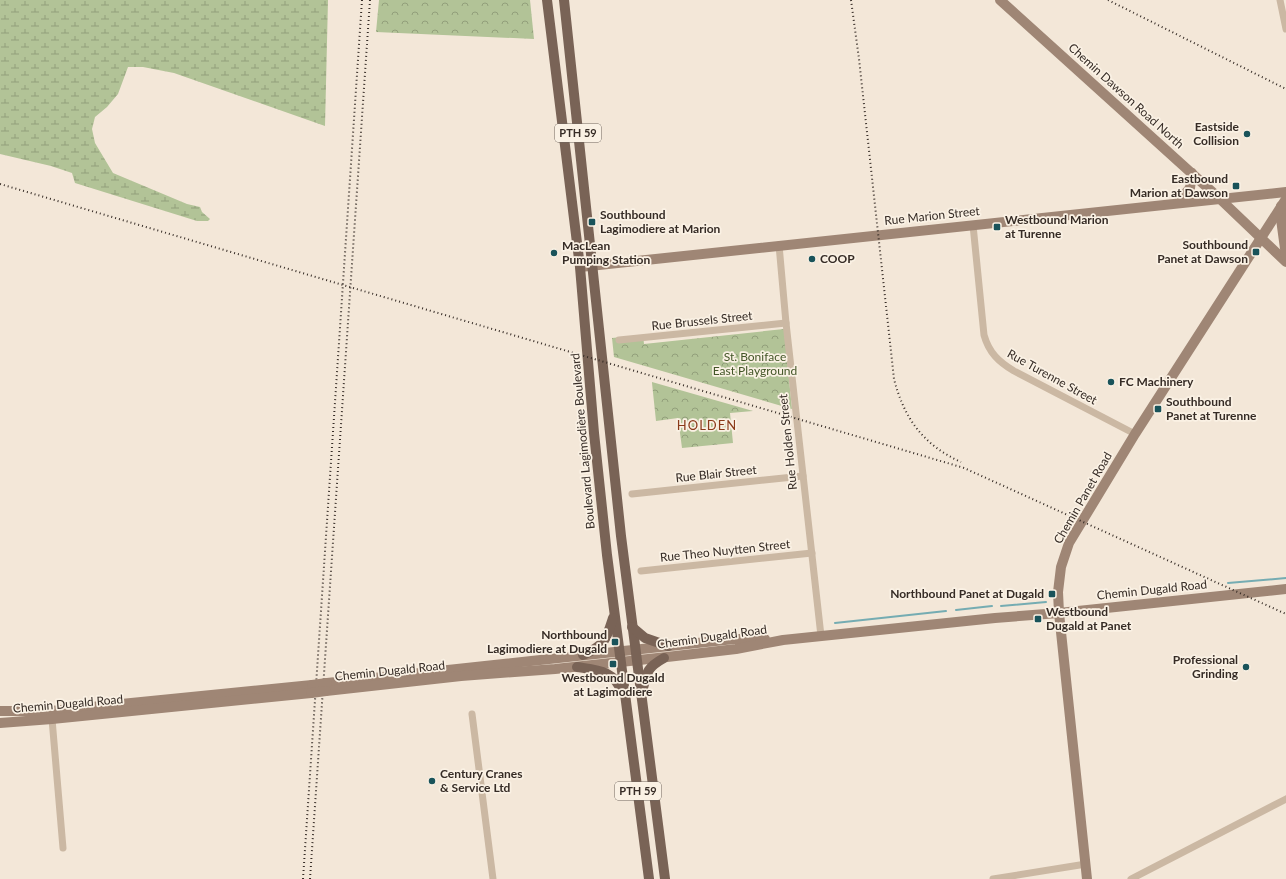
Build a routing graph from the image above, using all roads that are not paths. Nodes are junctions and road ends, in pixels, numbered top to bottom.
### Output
1 (547, 0) edge
2 (564, 0) edge
3 (1000, 0) edge
4 (1280, 0) edge
5 (1286, 29) edge
6 (1192, 173) junction
7 (1286, 192) edge
8 (1219, 198) junction
9 (1178, 202) junction
10 (1284, 202) edge
11 (973, 225) junction
12 (1260, 238) junction
13 (779, 245) junction
14 (1286, 256) edge
15 (1286, 262) edge
16 (592, 266) junction
17 (580, 267) junction
18 (786, 323) junction
19 (619, 340) dead end
20 (1135, 434) junction
21 (803, 476) junction
22 (632, 494) dead end
23 (812, 553) junction
24 (640, 571) dead end
25 (1286, 589) edge
26 (1059, 613) junction
27 (614, 614) junction
28 (632, 627) junction
29 (821, 636) junction
30 (783, 640) junction
31 (668, 646) junction
32 (635, 650) junction
33 (619, 651) junction
34 (583, 655) junction
35 (664, 658) junction
36 (636, 661) junction
37 (621, 662) junction
38 (577, 667) junction
39 (327, 687) junction
40 (311, 689) junction
41 (641, 694) junction
42 (626, 703) junction
43 (0, 711) edge
44 (472, 714) dead end
45 (52, 719) junction
46 (0, 723) edge
47 (1286, 799) edge
48 (63, 848) dead end
49 (1086, 864) junction
50 (493, 879) edge
51 (649, 879) edge
52 (665, 879) edge
53 (993, 879) edge
54 (1087, 879) edge
55 (1131, 879) edge

1 - 17 main road, Boulevard Lagimodière Boulevard / PTH 59
2 - 16 main road, PTH 59
3 - 6 street, Chemin Dawson Road North
4 - 5 street
6 - 8 street, Chemin Dawson Road North
6 - 9 street
7 - 8 street, Rue Marion Street
8 - 9 street, Rue Marion Street
8 - 12 street, Chemin Dawson Road North
9 - 11 street, Rue Marion Street
10 - 12 street, Chemin Panet Road
10 - 14 street
11 - 13 street, Rue Marion Street
11 - 20 street, Rue Turenne Street
12 - 15 street, Chemin Dawson Road North
12 - 20 street, Chemin Panet Road
13 - 16 street, Rue Marion Street
13 - 18 street, Rue Holden Street
16 - 17 street, Rue Marion Street
16 - 28 main road, PTH 59
17 - 27 main road, Boulevard Lagimodière Boulevard / PTH 59
18 - 19 street, Rue Brussels Street
18 - 21 street, Rue Holden Street
20 - 26 street, Chemin Panet Road
21 - 22 street, Rue Blair Street
21 - 23 street, Rue Holden Street
23 - 24 street, Rue Theo Nuytten Street
23 - 29 street, Rue Holden Street
25 - 26 street, Chemin Dugald Road
26 - 29 street, Chemin Dugald Road
26 - 49 street, Chemin Panet Road
27 - 33 main road, Boulevard Lagimodière Boulevard / PTH 59
27 - 34 main road
28 - 31 main road
28 - 32 main road, PTH 59
29 - 30 street, Chemin Dugald Road
30 - 31 street, Chemin Dugald Road
30 - 35 street, Chemin Dugald Road
31 - 32 street, Chemin Dugald Road
32 - 33 street, Chemin Dugald Road
32 - 36 main road, PTH 59
33 - 34 street, Chemin Dugald Road
33 - 37 main road, Boulevard Lagimodière Boulevard / PTH 59
34 - 39 street, Chemin Dugald Road
35 - 36 street, Chemin Dugald Road
35 - 41 main road
36 - 37 street, Chemin Dugald Road
36 - 41 main road, PTH 59
37 - 38 street, Chemin Dugald Road
37 - 42 main road, Boulevard Lagimodière Boulevard / PTH 59
38 - 39 street, Chemin Dugald Road
38 - 42 main road
39 - 40 street, Chemin Dugald Road, bridge
40 - 43 street, Chemin Dugald Road
40 - 45 street, Chemin Dugald Road
41 - 52 main road, PTH 59
42 - 51 main road, Boulevard Lagimodière Boulevard / PTH 59
44 - 50 street
45 - 46 street, Chemin Dugald Road
45 - 48 street
47 - 55 street
49 - 53 street
49 - 54 street, Chemin Panet Road

